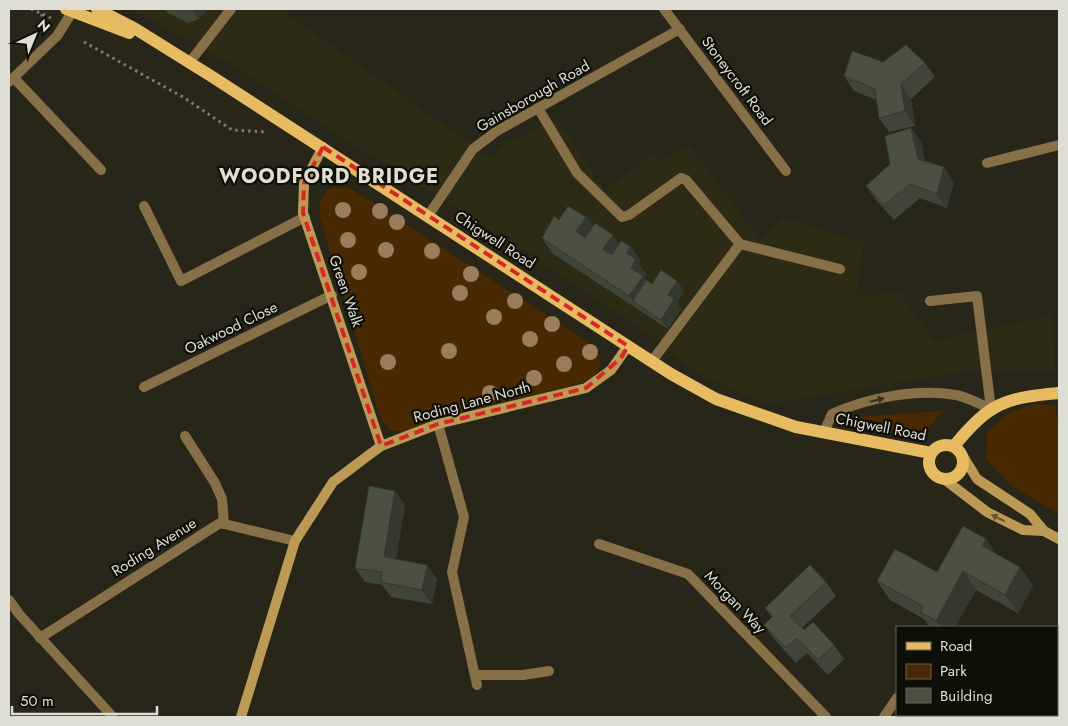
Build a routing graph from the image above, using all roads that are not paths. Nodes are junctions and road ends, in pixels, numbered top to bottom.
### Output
1 (98, 9) edge
2 (231, 9) edge
3 (664, 9) edge
4 (71, 10) edge
5 (680, 30) junction
6 (162, 46) junction
7 (189, 63) junction
8 (11, 80) edge
9 (538, 108) junction
10 (1059, 145) edge
11 (323, 147) junction
12 (987, 162) dead end
13 (101, 170) dead end
14 (786, 171) dead end
15 (144, 206) dead end
16 (428, 216) junction
17 (304, 218) junction
18 (740, 244) junction
19 (840, 269) dead end
20 (332, 295) junction
21 (930, 300) dead end
22 (628, 346) junction
23 (652, 362) junction
24 (144, 388) dead end
25 (1059, 393) edge
26 (991, 409) junction
27 (438, 424) junction
28 (824, 432) junction
29 (185, 436) dead end
30 (381, 446) junction
31 (954, 446) junction
32 (931, 453) junction
33 (963, 456) junction
34 (944, 479) junction
35 (224, 524) junction
36 (1044, 531) junction
37 (1059, 539) edge
38 (295, 542) junction
39 (599, 544) dead end
40 (9, 600) edge
41 (40, 638) junction
42 (549, 670) dead end
43 (896, 699) edge
44 (113, 717) edge
45 (241, 717) edge
46 (826, 717) edge
47 (884, 717) edge

1 - 6 main road, Chigwell Road
2 - 7 street
3 - 5 street, Stoneycroft Road
4 - 6 main road, Chigwell Road
4 - 8 street
5 - 9 street, Gainsborough Road
5 - 14 street, Stoneycroft Road
6 - 7 main road, Chigwell Road
7 - 11 main road, Chigwell Road
8 - 13 street
9 - 16 street, Gainsborough Road
9 - 18 street
10 - 12 street
11 - 16 main road, Chigwell Road
11 - 17 street, Green Walk
15 - 17 street
16 - 22 main road, Chigwell Road
17 - 20 street, Green Walk
18 - 19 street
18 - 23 street
20 - 24 street, Oakwood Close
20 - 30 street, Green Walk
21 - 26 street
22 - 23 main road, Chigwell Road
22 - 27 street, Roding Lane North
23 - 28 main road, Chigwell Road
25 - 26 main road
28 -> 26 street, Chigwell Road
26 - 31 main road
27 - 30 street, Roding Lane North
27 - 42 street
28 - 32 main road, Chigwell Road
29 - 35 street
30 - 38 street, Roding Lane North
31 - 32 main road, Chigwell Road
31 - 33 main road
32 - 34 main road, Chigwell Road
33 - 34 main road
33 - 36 street
36 -> 34 street
35 - 38 street
35 - 41 street, Roding Avenue
36 - 37 street
38 - 45 street, Roding Lane North
39 - 46 street, Morgan Way
40 - 41 street
41 - 44 street
43 - 47 street

